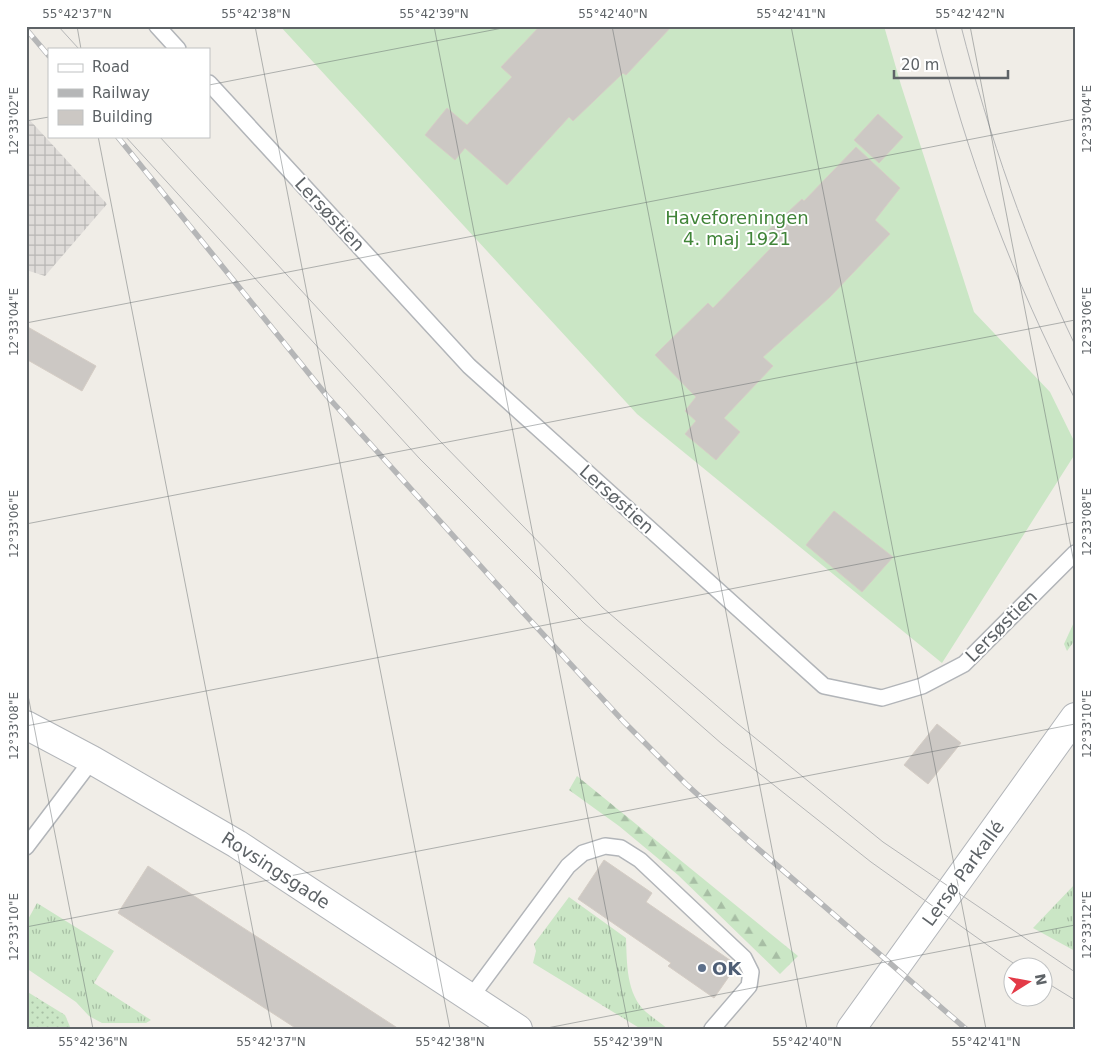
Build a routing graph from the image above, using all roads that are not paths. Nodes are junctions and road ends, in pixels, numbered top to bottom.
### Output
1 (157, 26) edge
2 (177, 48) edge
3 (210, 84) edge
4 (1075, 553) edge
5 (1075, 717) edge
6 (26, 725) edge
7 (92, 760) junction
8 (26, 847) edge
9 (471, 998) junction
10 (518, 1029) edge
11 (712, 1029) edge
12 (851, 1029) edge

1 - 2 lane
3 - 4 lane, Lersøstien
5 - 12 street, Lersø Parkallé
6 - 7 street, Rovsingsgade
7 - 8 lane
7 - 9 street, Rovsingsgade
9 - 10 street, Rovsingsgade
9 - 11 lane

